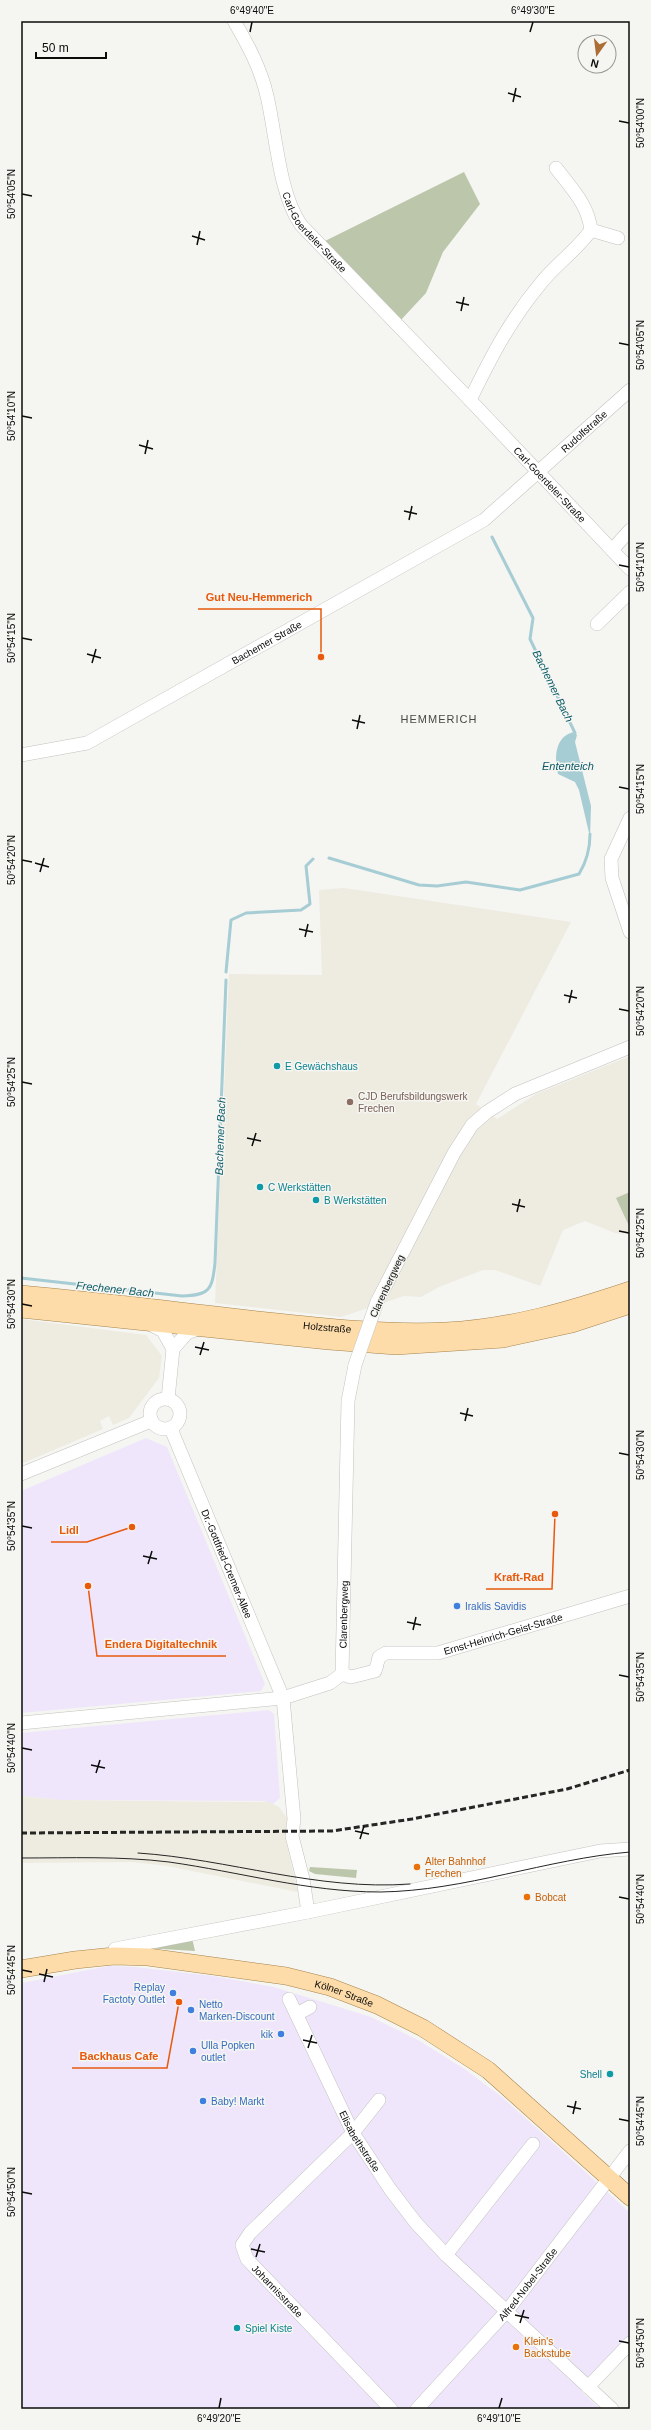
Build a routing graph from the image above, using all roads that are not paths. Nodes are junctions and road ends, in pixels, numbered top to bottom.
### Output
1 (234, 21) edge
2 (556, 168) dead end
3 (591, 230) junction
4 (618, 238) dead end
5 (630, 390) edge
6 (470, 400) junction
7 (538, 473) junction
8 (630, 530) edge
9 (612, 550) junction
10 (630, 569) edge
11 (630, 592) edge
12 (597, 624) dead end
13 (21, 755) edge
14 (630, 818) edge
15 (630, 932) edge
16 (630, 1047) edge
17 (630, 1290) edge
18 (21, 1294) edge
19 (630, 1305) edge
20 (21, 1309) edge
21 (147, 1322) junction
22 (202, 1328) junction
23 (173, 1349) junction
24 (168, 1399) junction
25 (151, 1420) junction
26 (171, 1429) junction
27 (21, 1474) edge
28 (630, 1596) edge
29 (343, 1668) junction
30 (283, 1698) junction
31 (21, 1723) edge
32 (630, 1849) edge
33 (308, 1912) junction
34 (114, 1949) dead end
35 (21, 1969) edge
36 (289, 1999) dead end
37 (310, 2007) dead end
38 (297, 2014) junction
39 (379, 2100) dead end
40 (353, 2133) junction
41 (533, 2144) dead end
42 (630, 2151) edge
43 (610, 2179) junction
44 (630, 2197) edge
45 (446, 2255) junction
46 (507, 2311) junction
47 (630, 2343) edge
48 (588, 2387) junction
49 (391, 2409) edge
50 (416, 2409) edge
51 (612, 2409) edge

1 - 6 street, Carl-Goerdeler-Straße
2 - 3 street
3 - 4 street
3 - 6 street
5 - 7 street, Rudolfstraße
6 - 7 street, Carl-Goerdeler-Straße
7 - 9 street, Carl-Goerdeler-Straße
7 - 13 street, Bachemer Straße
8 - 9 street
9 - 10 street, Carl-Goerdeler-Straße
11 - 12 street
14 - 15 street
16 - 29 street, Clarenbergweg, bridge
17 - 18 main road, Holzstraße
19 - 22 main road, Holzstraße
20 - 21 main road, Holzstraße
21 - 22 main road, Holzstraße
21 - 23 street
22 - 23 street
23 - 24 street
24 - 25 street
24 - 26 street
25 - 26 street
25 - 27 street
26 - 30 street, Dr.-Gottfried-Cremer-Allee
28 - 29 street, Ernst-Heinrich-Geist-Straße
29 - 30 street
30 - 31 street
30 - 33 street, Dr.-Gottfried-Cremer-Allee
32 - 33 street
33 - 34 street
35 - 43 main road, Kölner Straße
36 - 38 street, Elisabethstraße
37 - 38 street
38 - 40 street, Elisabethstraße
39 - 40 street, Johannisstraße
40 - 45 street, Elisabethstraße
40 - 49 street, Johannisstraße
41 - 45 street
42 - 43 street, Alfred-Nobel-Straße
43 - 44 main road, Kölner Straße
43 - 46 street, Alfred-Nobel-Straße
45 - 46 street, Elisabethstraße
46 - 48 street, Elisabethstraße
46 - 50 street, Alfred-Nobel-Straße
47 - 48 street
48 - 51 street, Elisabethstraße

